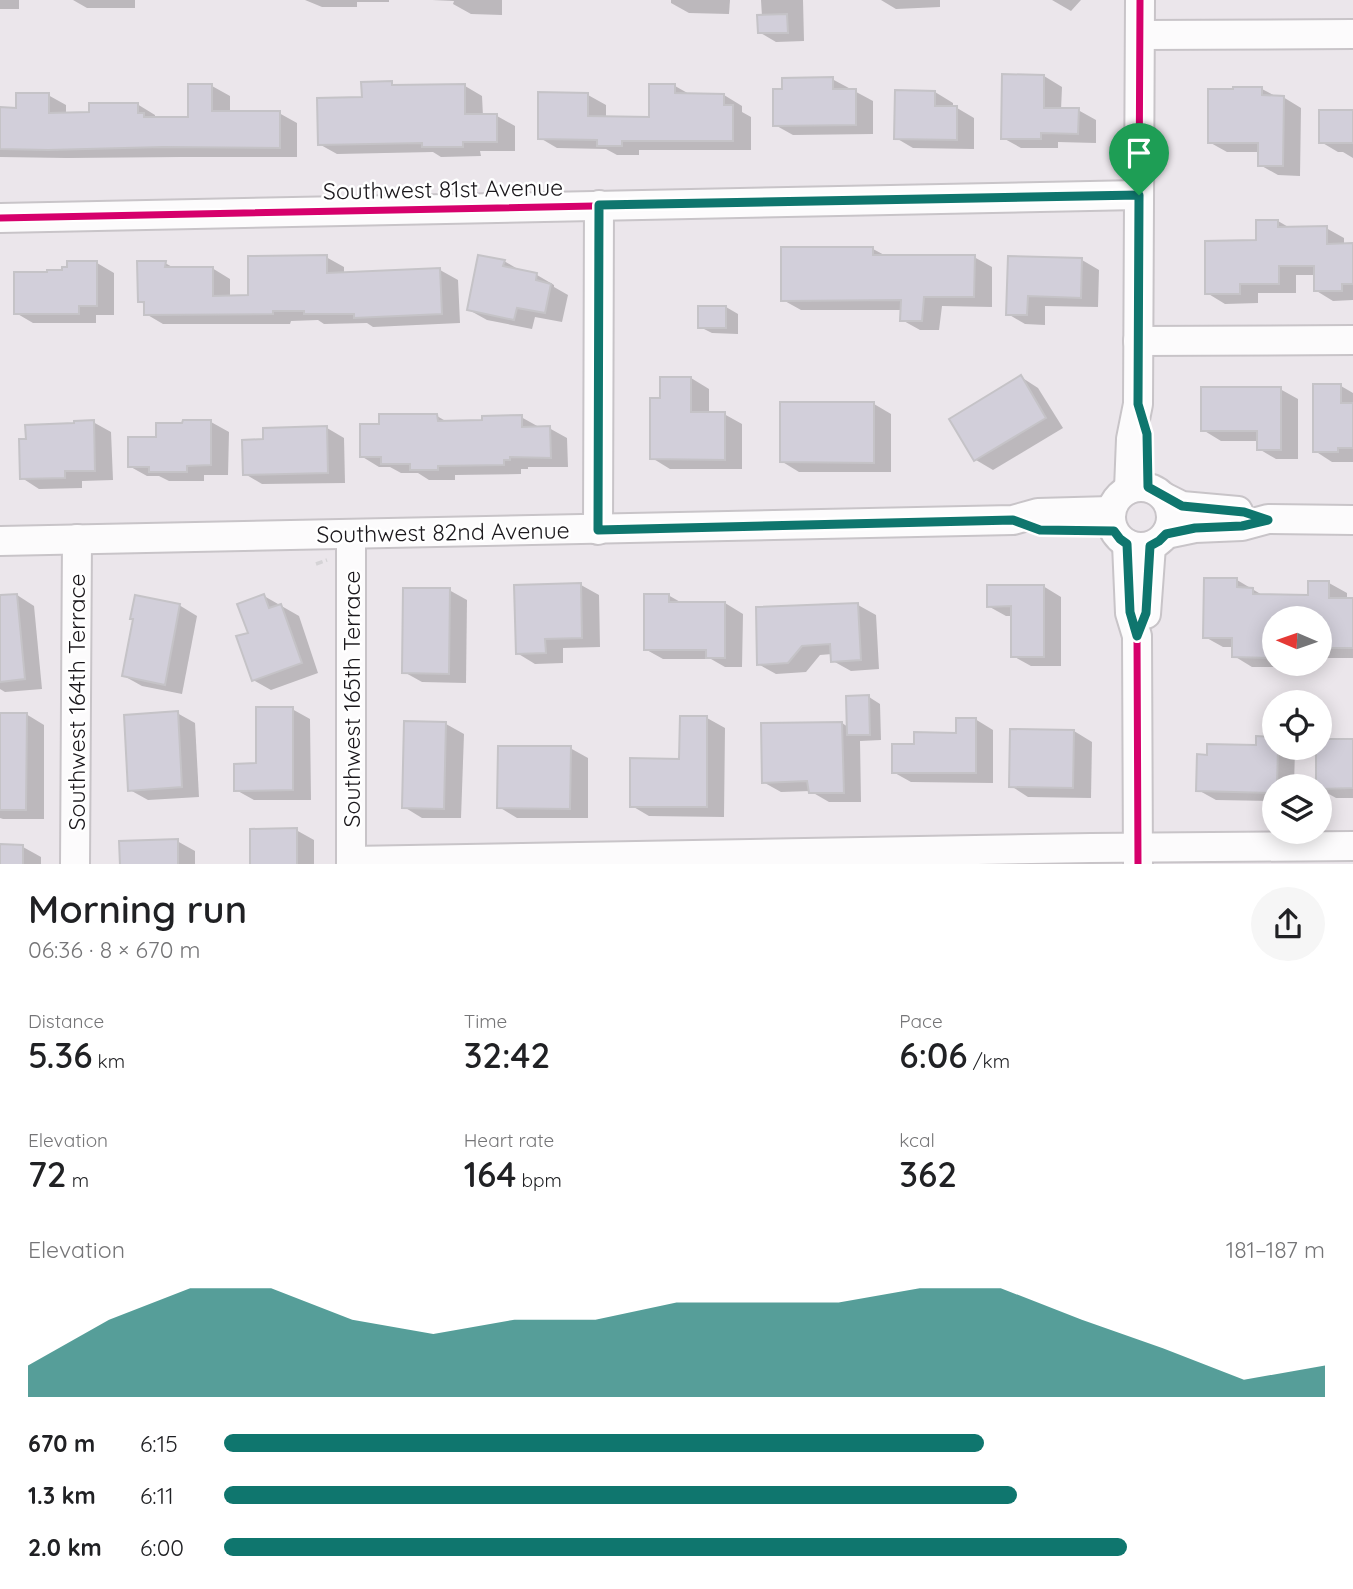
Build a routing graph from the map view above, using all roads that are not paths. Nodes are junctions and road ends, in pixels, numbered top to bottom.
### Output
1 (1140, 0) edge
2 (1353, 34) edge
3 (1140, 35) junction
4 (1139, 195) junction
5 (599, 205) junction
6 (0, 218) edge
7 (1353, 340) edge
8 (1138, 341) junction
9 (1147, 491) junction
10 (1268, 520) junction
11 (1353, 520) edge
12 (598, 530) junction
13 (1134, 533) junction
14 (351, 534) junction
15 (77, 539) junction
16 (0, 541) edge
17 (1353, 846) edge
18 (1138, 856) edge
19 (351, 863) edge
20 (75, 864) edge

1 - 3 street
2 - 3 street
3 - 4 street
4 - 5 street, Southwest 81st Avenue
4 - 8 street
5 - 6 street, Southwest 81st Avenue
5 - 12 street
7 - 8 street
8 - 9 street
9 - 10 street, Southwest 82nd Avenue
9 - 13 street
9 - 13 street
10 - 11 street, Southwest 82nd Avenue
10 - 13 street, Southwest 82nd Avenue
12 - 13 street, Southwest 82nd Avenue
12 - 14 street, Southwest 82nd Avenue
13 - 18 street
14 - 15 street, Southwest 82nd Avenue
14 - 19 street, Southwest 165th Terrace
15 - 16 street, Southwest 82nd Avenue
15 - 20 street, Southwest 164th Terrace
17 - 18 street
18 - 19 street

